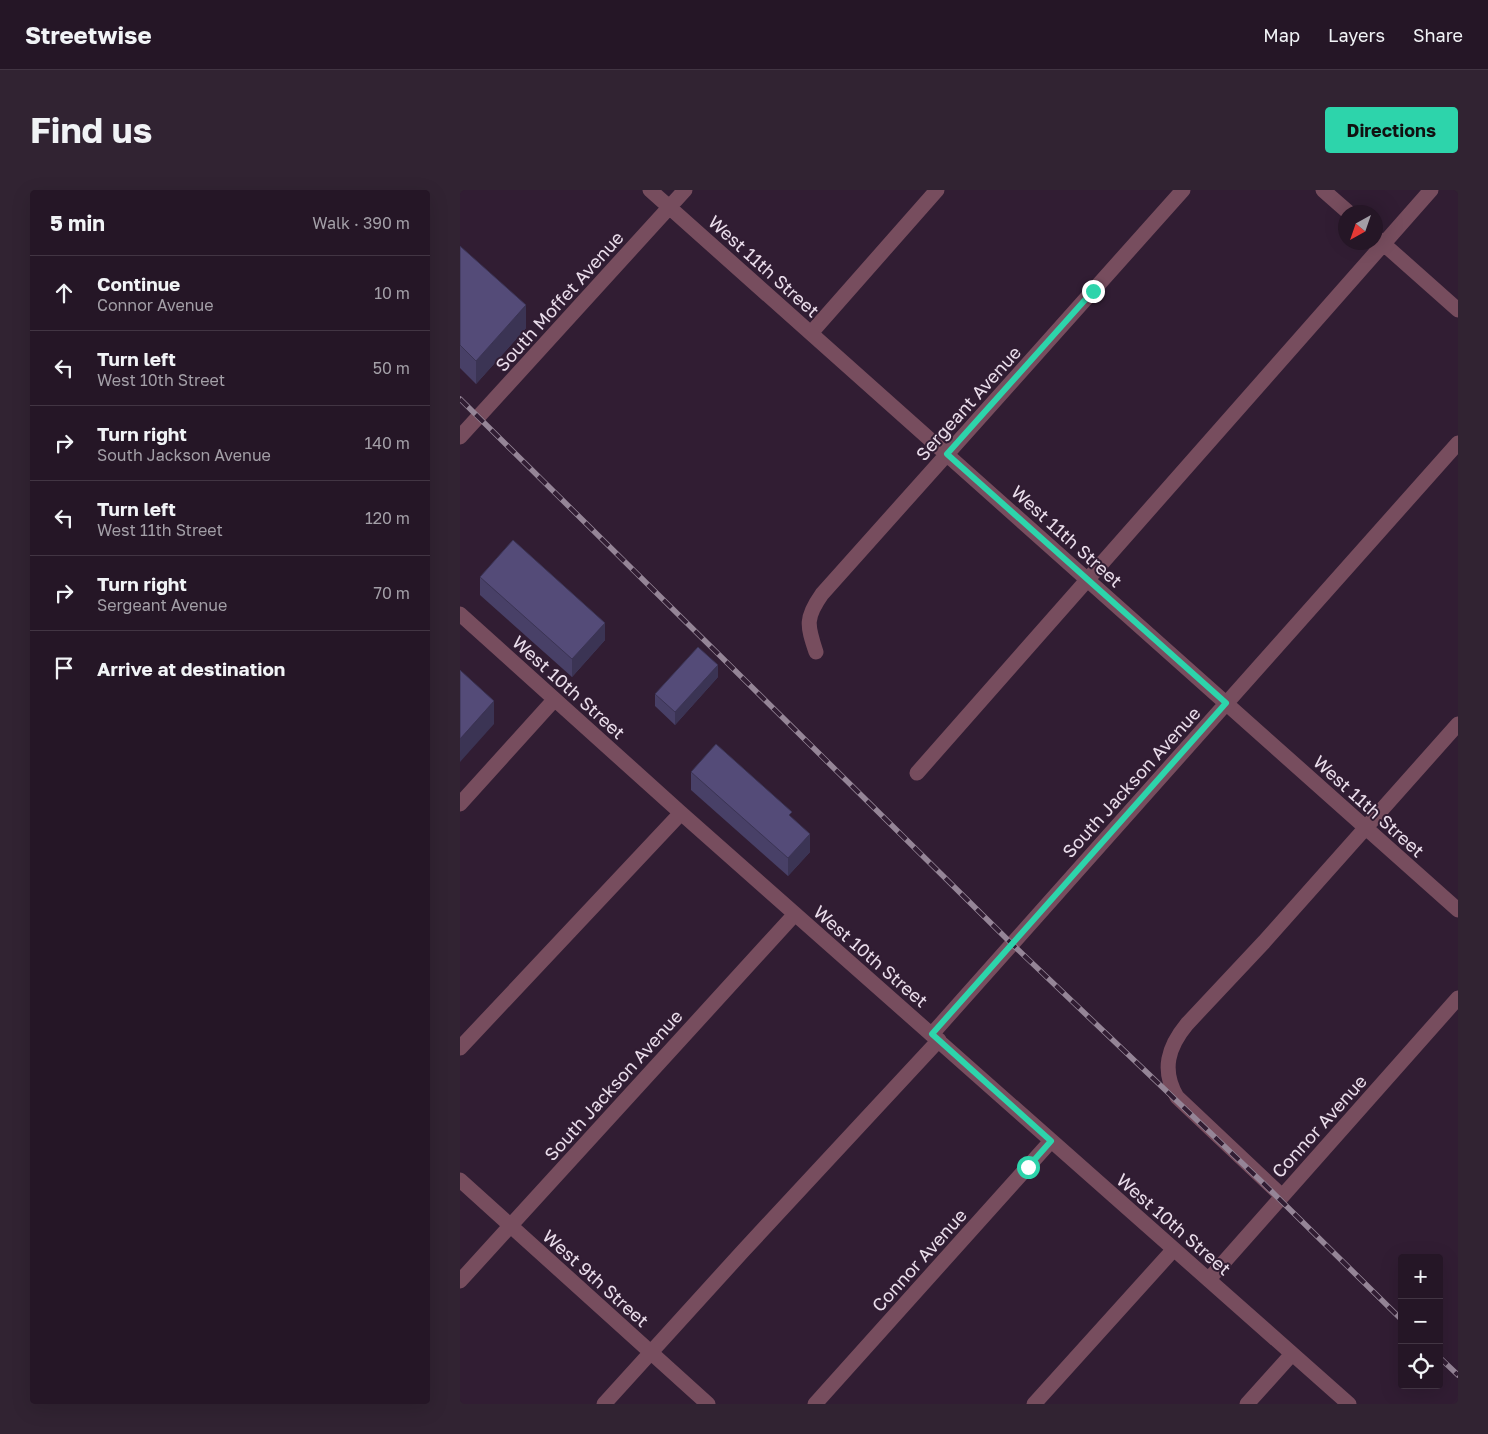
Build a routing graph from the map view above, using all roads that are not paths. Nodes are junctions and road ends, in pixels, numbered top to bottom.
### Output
1 (650, 190) edge
2 (685, 190) edge
3 (937, 190) edge
4 (1183, 190) edge
5 (1323, 190) edge
6 (1431, 190) edge
7 (1340, 205) edge
8 (670, 207) junction
9 (1383, 236) edge
10 (1383, 244) edge
11 (1370, 250) edge
12 (1458, 310) edge
13 (811, 333) junction
14 (460, 437) edge
15 (1458, 443) edge
16 (947, 454) junction
17 (1088, 579) junction
18 (460, 614) edge
19 (816, 652) dead end
20 (554, 700) junction
21 (1226, 703) junction
22 (1458, 724) edge
23 (917, 772) dead end
24 (460, 804) edge
25 (681, 813) junction
26 (1366, 828) junction
27 (1458, 910) edge
28 (794, 914) junction
29 (1458, 998) edge
30 (935, 1037) junction
31 (460, 1048) edge
32 (1051, 1141) junction
33 (460, 1180) edge
34 (1282, 1196) junction
35 (510, 1225) junction
36 (1174, 1248) junction
37 (1208, 1279) junction
38 (460, 1281) edge
39 (650, 1352) junction
40 (1292, 1354) junction
41 (604, 1404) edge
42 (708, 1404) edge
43 (815, 1404) edge
44 (1034, 1404) edge
45 (1247, 1404) edge
46 (1349, 1404) edge

1 - 8 street, West 11th Street
2 - 8 street, South Moffet Avenue
3 - 13 street
4 - 16 street, Sergeant Avenue
5 - 7 street
6 - 9 street
8 - 13 street, West 11th Street
8 - 14 street, South Moffet Avenue
10 - 12 street
11 - 17 street
13 - 16 street, West 11th Street
15 - 21 street, South Jackson Avenue
16 - 17 street, West 11th Street
16 - 19 street, Sergeant Avenue
17 - 21 street, West 11th Street
17 - 23 street
18 - 20 street, West 10th Street
20 - 24 street
20 - 25 street, West 10th Street
21 - 26 street, West 11th Street
21 - 30 street, South Jackson Avenue
22 - 26 street
25 - 28 street, West 10th Street
25 - 31 street
26 - 27 street, West 11th Street
26 - 34 street
28 - 30 street, West 10th Street
28 - 35 street, South Jackson Avenue
29 - 34 street, Connor Avenue
30 - 32 street, West 10th Street
30 - 39 street, South Jackson Avenue
32 - 36 street, West 10th Street
32 - 43 street, Connor Avenue
33 - 35 street, West 9th Street
34 - 37 street, Connor Avenue
35 - 38 street, South Jackson Avenue
35 - 39 street, West 9th Street
36 - 37 street, West 10th Street
36 - 44 street
37 - 40 street, West 10th Street
39 - 41 street, South Jackson Avenue
39 - 42 street, West 9th Street
40 - 45 street
40 - 46 street, West 10th Street

